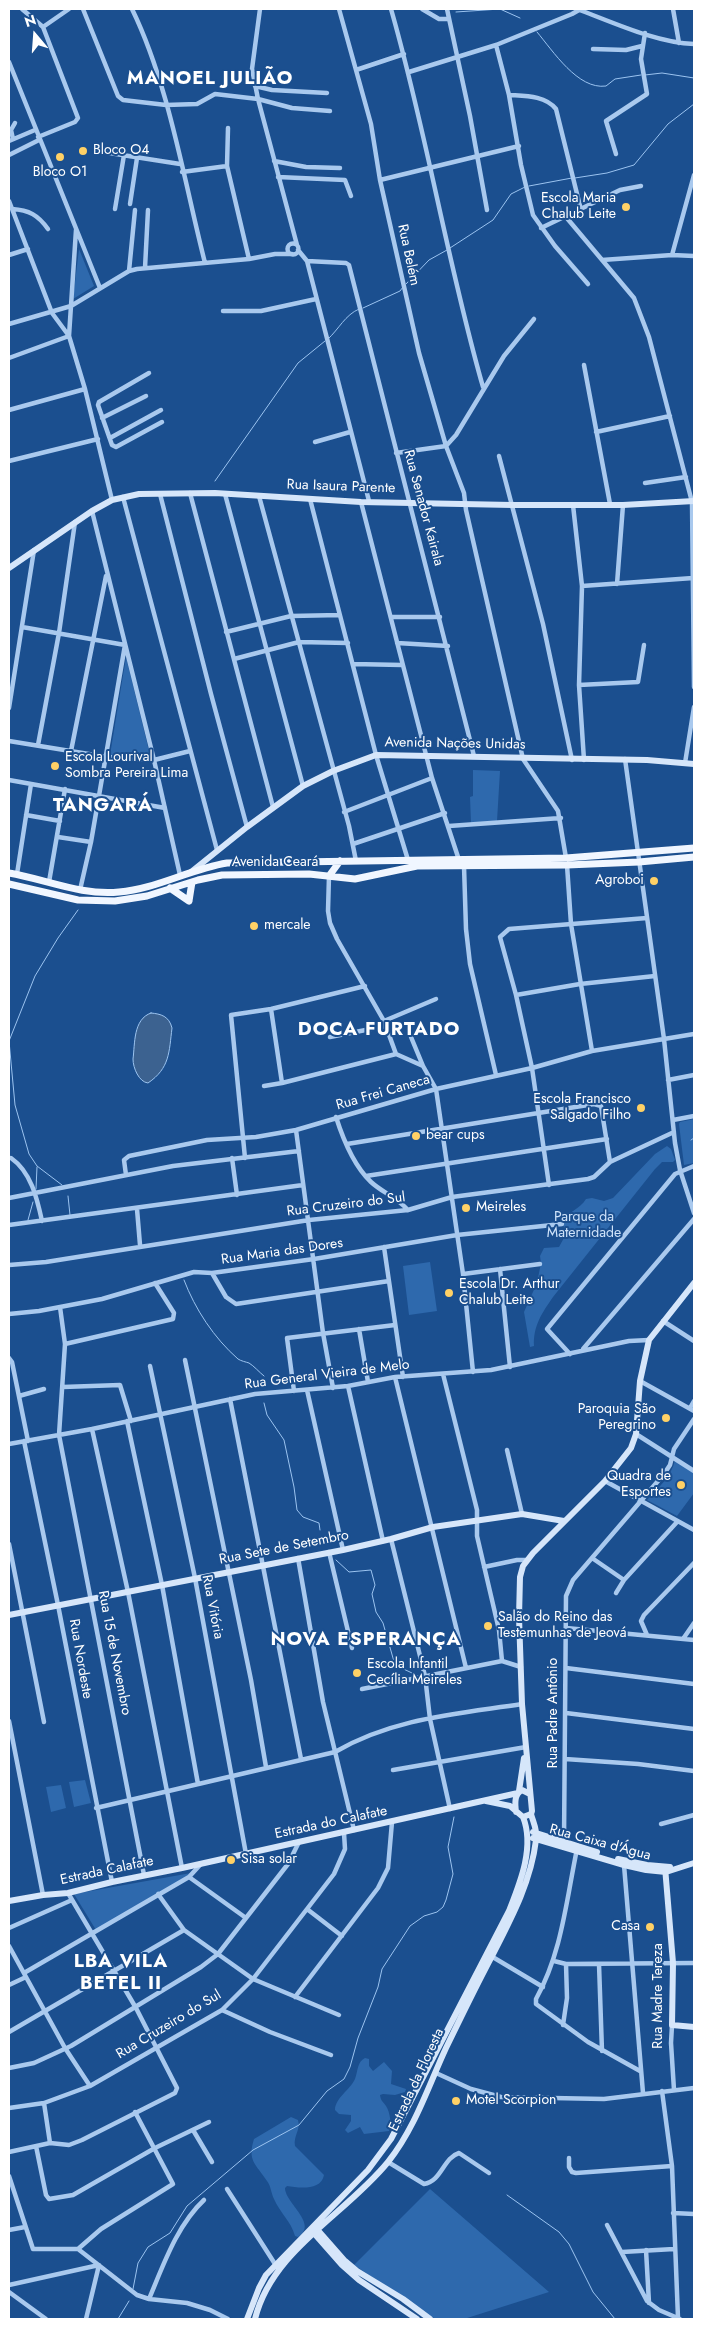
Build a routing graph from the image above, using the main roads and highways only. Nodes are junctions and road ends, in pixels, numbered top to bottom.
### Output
1 (694, 848) edge
2 (694, 857) edge
3 (340, 861) junction
4 (358, 861) junction
5 (567, 861) junction
6 (461, 863) junction
7 (191, 872) junction
8 (13, 874) edge
9 (329, 876) junction
10 (362, 877) junction
11 (192, 882) junction
12 (9, 884) edge
13 (184, 884) junction
14 (170, 888) junction

1 - 5 main road, Avenida Ceará
2 - 5 main road, Avenida Ceará
3 - 4 main road, Avenida Ceará
3 - 7 main road, Avenida Ceará
3 - 9 main road
4 - 6 main road, Avenida Ceará
4 - 10 main road
5 - 6 main road, Avenida Ceará
6 - 10 main road, Avenida Ceará
7 - 8 main road, Avenida Ceará
7 - 13 main road
9 - 10 main road, Avenida Ceará
9 - 11 main road, Avenida Ceará
11 - 13 main road, Avenida Ceará
11 - 14 main road
12 - 14 main road, Avenida Ceará
13 - 14 main road, Avenida Ceará

